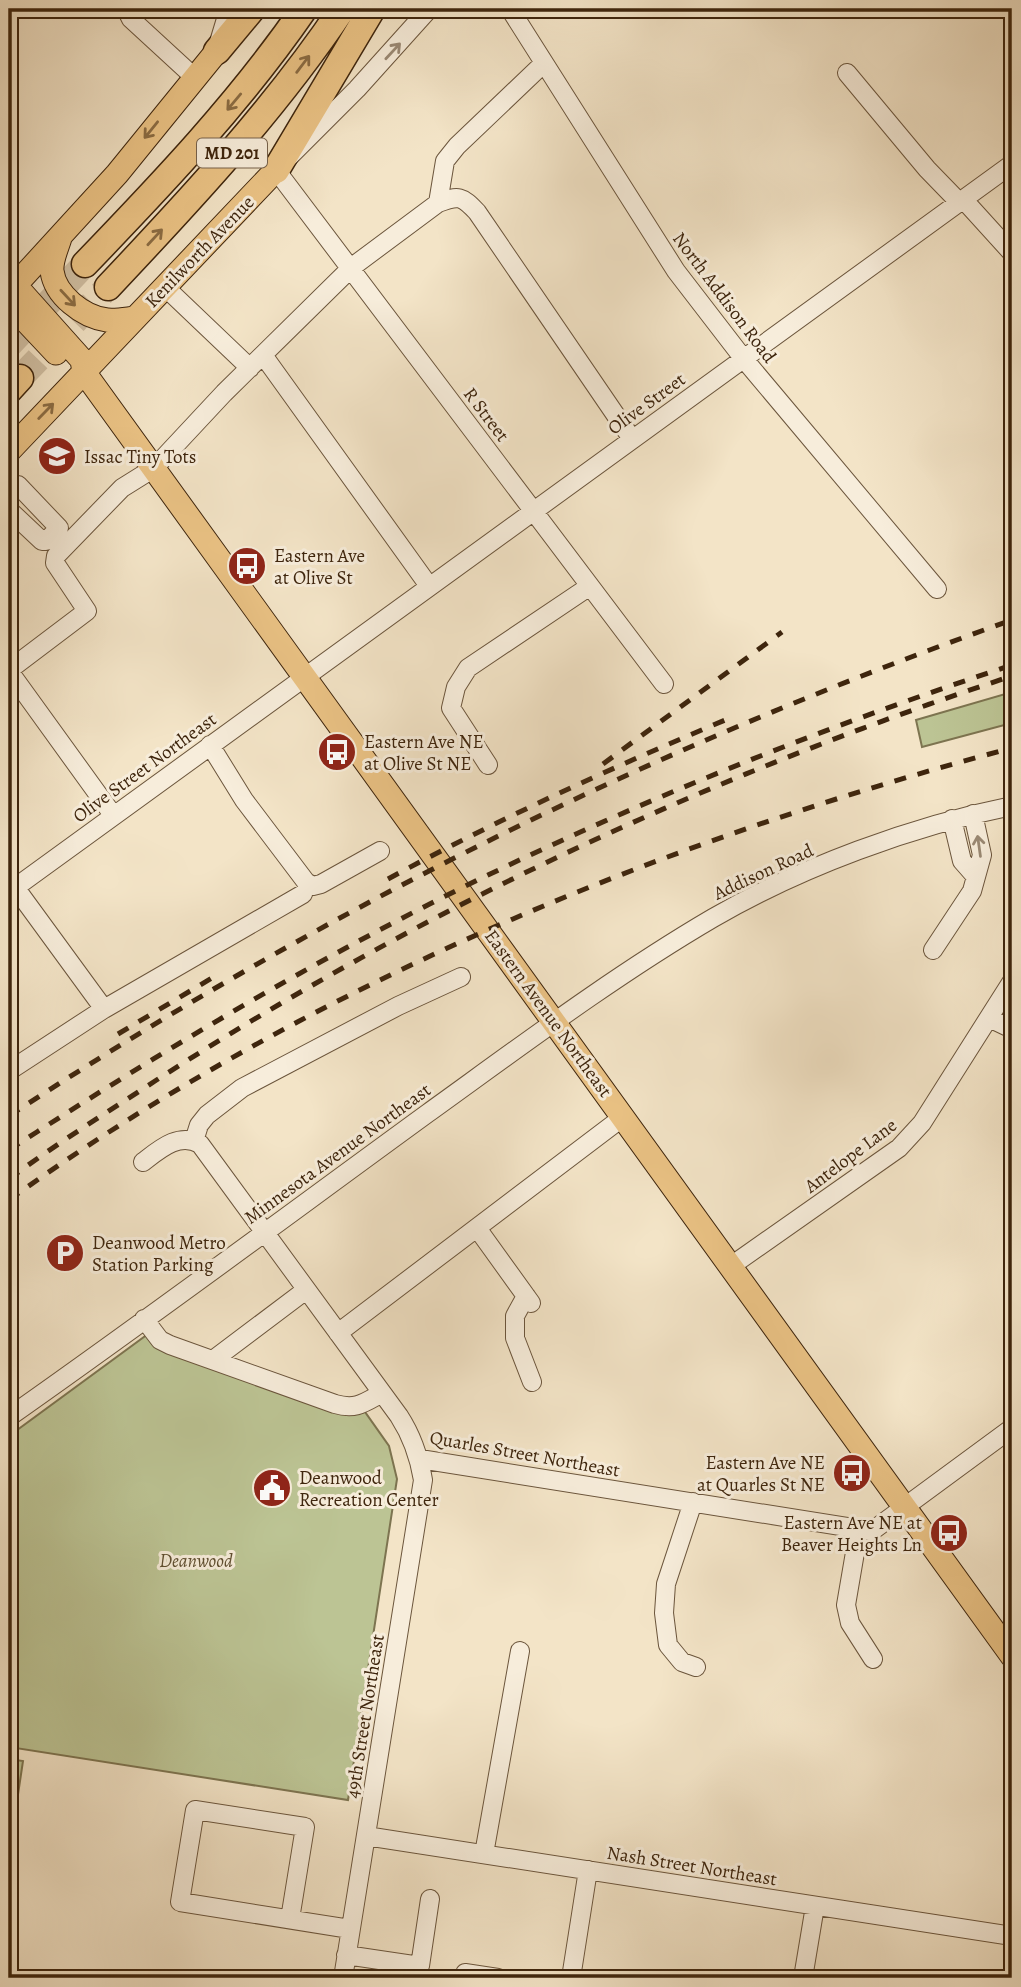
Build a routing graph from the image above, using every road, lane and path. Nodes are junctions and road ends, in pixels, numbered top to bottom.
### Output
1 (125, 9) edge
2 (229, 9) edge
3 (252, 9) edge
4 (304, 9) edge
5 (342, 9) edge
6 (372, 9) edge
7 (429, 9) edge
8 (510, 9) edge
9 (217, 51) junction
10 (544, 63) junction
11 (847, 73) dead end
12 (194, 77) junction
13 (1012, 164) edge
14 (276, 170) junction
15 (961, 201) junction
16 (438, 203) junction
17 (60, 236) junction
18 (1012, 253) edge
19 (85, 264) tunnel mouth
20 (352, 267) junction
21 (108, 286) tunnel mouth
22 (165, 288) junction
23 (11, 293) edge
24 (135, 318) junction
25 (743, 358) junction
26 (256, 362) junction
27 (84, 372) junction
28 (632, 439) junction
29 (9, 451) edge
30 (153, 468) junction
31 (18, 485) dead end
32 (9, 510) edge
33 (533, 510) junction
34 (429, 586) junction
35 (590, 586) junction
36 (937, 589) dead end
37 (9, 670) edge
38 (305, 676) junction
39 (664, 684) dead end
40 (210, 745) junction
41 (488, 765) dead end
42 (1012, 806) edge
43 (973, 814) junction
44 (113, 815) junction
45 (952, 819) junction
46 (380, 851) dead end
47 (976, 877) junction
48 (11, 886) edge
49 (303, 894) dead end
50 (933, 950) dead end
51 (461, 977) dead end
52 (1012, 981) edge
53 (104, 1009) junction
54 (989, 1018) junction
55 (554, 1022) junction
56 (1012, 1029) edge
57 (9, 1071) edge
58 (623, 1117) junction
59 (194, 1141) junction
60 (143, 1162) dead end
61 (477, 1228) junction
62 (264, 1232) junction
63 (732, 1266) junction
64 (306, 1290) junction
65 (144, 1319) junction
66 (338, 1333) junction
67 (213, 1360) junction
68 (532, 1382) dead end
69 (382, 1393) junction
70 (9, 1417) edge
71 (1012, 1428) edge
72 (420, 1459) junction
73 (693, 1502) junction
74 (906, 1507) junction
75 (859, 1529) junction
76 (520, 1651) dead end
77 (1012, 1656) edge
78 (873, 1659) dead end
79 (696, 1667) dead end
80 (366, 1836) junction
81 (484, 1854) junction
82 (588, 1870) junction
83 (430, 1899) dead end
84 (815, 1906) junction
85 (290, 1919) junction
86 (350, 1929) junction
87 (1012, 1936) edge
88 (346, 1955) junction
89 (343, 1978) edge
90 (464, 1978) edge
91 (498, 1978) edge
92 (571, 1978) edge
93 (803, 1978) edge

1 - 12 street
2 - 9 street
3 - 9 highway
4 -> 19 highway, MD 201
21 -> 5 highway, MD 201
6 - 14 highway
14 -> 7 street, Kenilworth Avenue
8 - 10 street, North Addison Road
9 - 12 main road
10 - 16 street
10 - 25 street, North Addison Road
11 - 15 street
12 -> 17 main road
13 - 15 street, Olive Street
14 - 20 street, R Street
14 - 22 main road, Kenilworth Avenue
15 - 18 street
15 - 25 street, Olive Street
16 - 20 street
16 - 28 street
17 - 23 main road
17 -> 24 main road
20 - 26 street
20 - 33 street, R Street
22 - 24 main road, Kenilworth Avenue
22 - 26 street
23 - 27 main road, Eastern Avenue Northeast
24 - 27 main road, Kenilworth Avenue
25 - 28 street, Olive Street
25 - 36 street, North Addison Road
26 - 30 street
26 - 34 street
29 -> 27 main road, Kenilworth Avenue
27 - 30 main road, Eastern Avenue Northeast
28 - 33 street, Olive Street
30 - 37 street
30 - 38 main road, Eastern Avenue Northeast
31 - 32 street
33 - 34 street, Olive Street
33 - 35 street, R Street
34 - 38 street, Olive Street
35 - 39 street, R Street
35 - 41 street
37 - 44 street
38 - 40 street, Olive Street Northeast
38 - 55 main road, Eastern Avenue Northeast
40 - 44 street, Olive Street Northeast
40 - 46 street
42 - 43 street, Addison Road
43 - 45 street, Addison Road
47 -> 43 street
44 - 48 street, Olive Street Northeast
45 - 47 street
45 - 55 street, Addison Road
47 - 50 street
48 - 53 street
49 - 53 street
51 - 59 street
52 - 54 street, Antelope Lane
53 - 57 street
54 - 56 street
54 - 63 street, Antelope Lane
55 - 58 main road, Eastern Avenue Northeast
55 - 62 street, Minnesota Avenue Northeast
58 - 61 street
58 - 63 main road, Eastern Avenue Northeast
59 - 60 street
59 - 62 street, Quarles Street Northeast
61 - 66 street
61 - 68 street
62 - 64 street, Quarles Street Northeast
62 - 65 street, Minnesota Avenue Northeast
63 - 74 main road, Eastern Avenue Northeast
64 - 66 street, Quarles Street Northeast
64 - 67 street
65 - 67 street
65 - 70 street, Minnesota Avenue Northeast
66 - 69 street, Quarles Street Northeast
67 - 69 street
69 - 72 street, Quarles Street Northeast
71 - 74 street, Quarles Street Northeast
72 - 73 street, Quarles Street Northeast
72 - 80 street, 49th Street Northeast
73 - 75 street, Quarles Street Northeast
73 - 79 street
74 - 75 street, Quarles Street Northeast
74 - 77 main road, Eastern Avenue Northeast
75 - 78 street
76 - 81 street
80 - 81 street, Nash Street Northeast
80 - 86 street, 49th Street Northeast
81 - 82 street, Nash Street Northeast
82 - 84 street, Nash Street Northeast
82 - 92 street
83 - 88 street
84 - 87 street, Nash Street Northeast
84 - 93 street
85 - 85 street
85 - 86 street
86 - 88 street, 49th Street Northeast
88 - 89 street, 49th Street Northeast
90 - 91 street

